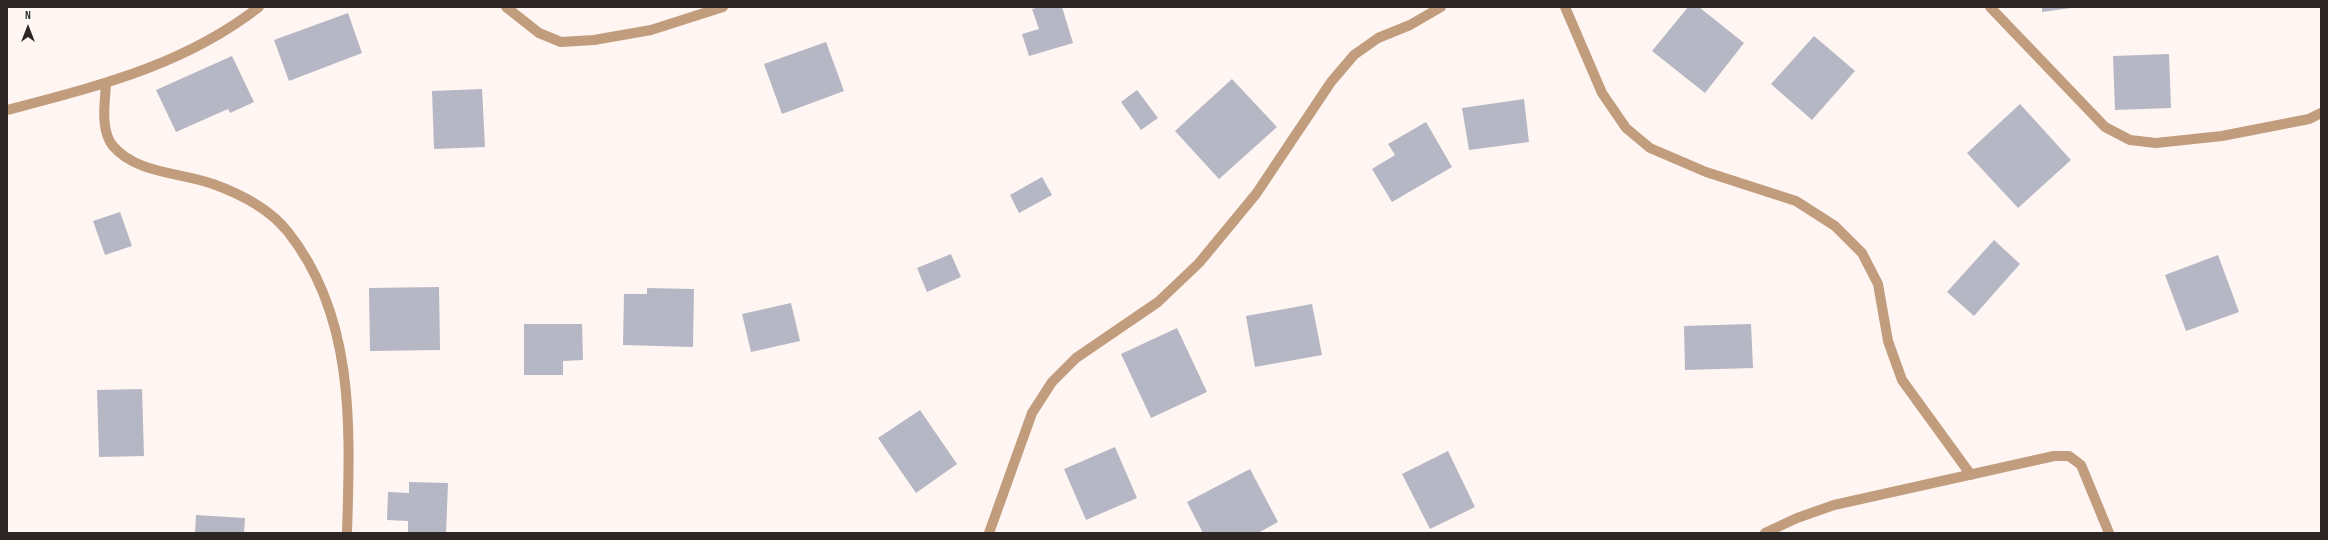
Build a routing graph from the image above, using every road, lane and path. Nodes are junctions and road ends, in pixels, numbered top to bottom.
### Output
1 (259, 7) edge
2 (506, 7) edge
3 (723, 7) edge
4 (1441, 7) edge
5 (1566, 7) edge
6 (1990, 7) edge
7 (106, 84) junction
8 (7, 110) edge
9 (2321, 113) edge
10 (1971, 475) junction
11 (347, 533) edge
12 (989, 533) edge
13 (1765, 533) edge
14 (2109, 533) edge

1 - 7 street
2 - 3 street
4 - 12 street
5 - 10 street
6 - 9 street
7 - 8 street
7 - 11 street
10 - 13 street
10 - 14 street

